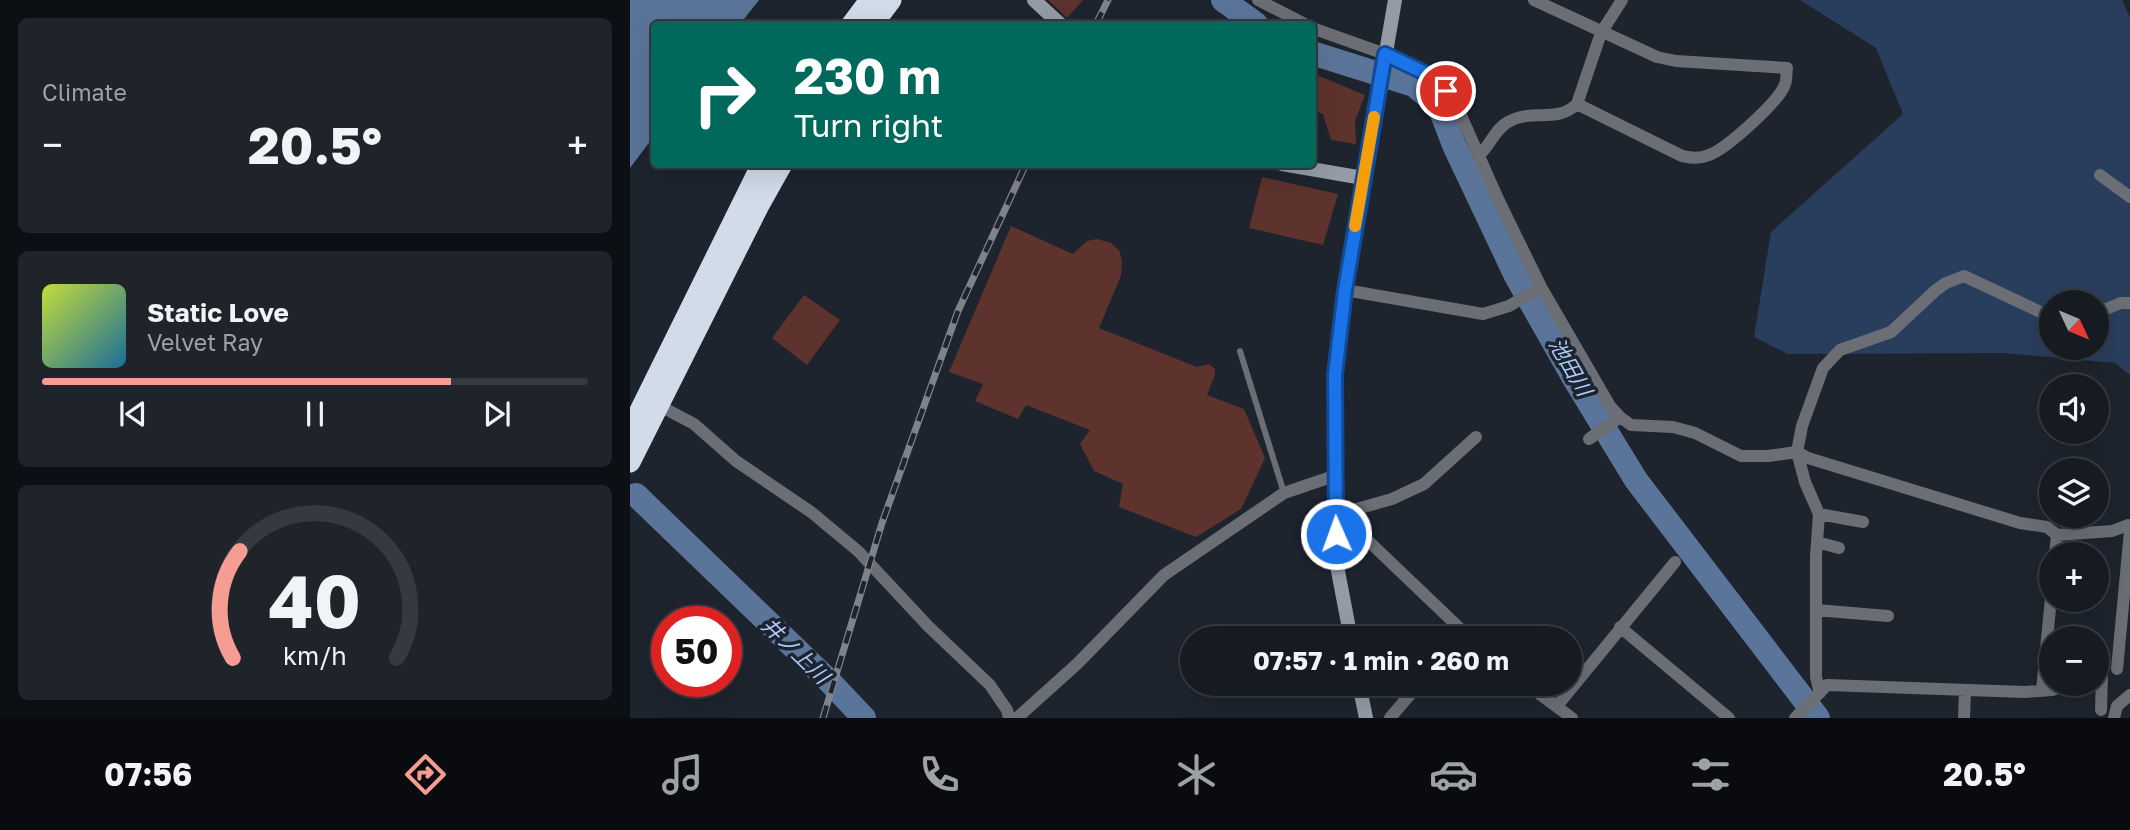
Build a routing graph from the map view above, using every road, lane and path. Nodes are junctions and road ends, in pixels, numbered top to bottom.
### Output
1 (870, 0) edge
2 (891, 0) edge
3 (1034, 0) edge
4 (1258, 0) edge
5 (1395, 0) edge
6 (1534, 0) edge
7 (1622, 0) edge
8 (854, 21) edge
9 (875, 21) edge
10 (1057, 21) edge
11 (1299, 21) edge
12 (1316, 30) edge
13 (1601, 33) junction
14 (1385, 56) junction
15 (1577, 104) junction
16 (1479, 155) junction
17 (760, 168) edge
18 (780, 168) edge
19 (1305, 168) edge
20 (2100, 175) dead end
21 (1363, 178) junction
22 (2130, 197) edge
23 (1541, 287) junction
24 (1345, 290) junction
25 (2130, 303) edge
26 (2109, 308) edge
27 (2039, 311) edge
28 (1240, 351) dead end
29 (660, 406) junction
30 (1620, 417) junction
31 (630, 431) edge
32 (1476, 437) dead end
33 (1589, 439) dead end
34 (1797, 452) junction
35 (630, 462) edge
36 (1334, 476) junction
37 (1284, 493) junction
38 (1819, 514) junction
39 (1335, 515) junction
40 (1863, 522) dead end
41 (2129, 527) edge
42 (2057, 536) junction
43 (1817, 542) junction
44 (2056, 542) edge
45 (1839, 548) dead end
46 (1675, 562) dead end
47 (1816, 610) junction
48 (1888, 615) dead end
49 (1349, 626) edge
50 (1453, 626) edge
51 (1620, 627) junction
52 (2124, 669) edge
53 (2039, 690) edge
54 (1965, 691) junction
55 (1820, 693) junction
56 (2130, 695) edge
57 (1361, 696) edge
58 (1409, 696) edge
59 (1543, 696) edge
60 (2100, 696) edge
61 (1557, 706) junction
62 (2101, 710) dead end
63 (1009, 718) edge
64 (1017, 718) edge
65 (1366, 718) edge
66 (1390, 718) edge
67 (1572, 718) edge
68 (1729, 718) edge
69 (1795, 718) edge
70 (1964, 718) edge
71 (2113, 718) edge

1 - 8 highway
2 - 9 highway
3 - 10 main road
4 - 11 street
5 - 14 main road
6 - 13 street
7 - 13 street
12 - 14 street
13 - 15 street
13 - 15 street
14 - 16 street
14 - 21 main road
15 - 16 street
16 - 23 street
17 - 31 highway
18 - 29 highway
19 - 21 main road
20 - 22 street
21 - 24 main road
23 - 24 street
23 - 30 street
24 - 36 main road
25 - 26 street
27 - 34 street
28 - 37 lane
29 - 35 highway
29 - 63 street
30 - 33 street
30 - 34 street
32 - 39 street
34 - 38 street
34 - 42 street
36 - 37 street
36 - 39 main road
37 - 64 street
38 - 40 street
38 - 43 street
39 - 49 main road
39 - 50 street
41 - 42 street
41 - 52 street
42 - 44 street
43 - 45 street
43 - 47 street
46 - 51 street
47 - 48 street
47 - 55 street
51 - 61 street
51 - 68 street
53 - 54 street
54 - 55 street
54 - 70 street
55 - 69 street
56 - 71 street
57 - 65 main road
58 - 66 street
59 - 61 street
60 - 62 street
61 - 67 street

